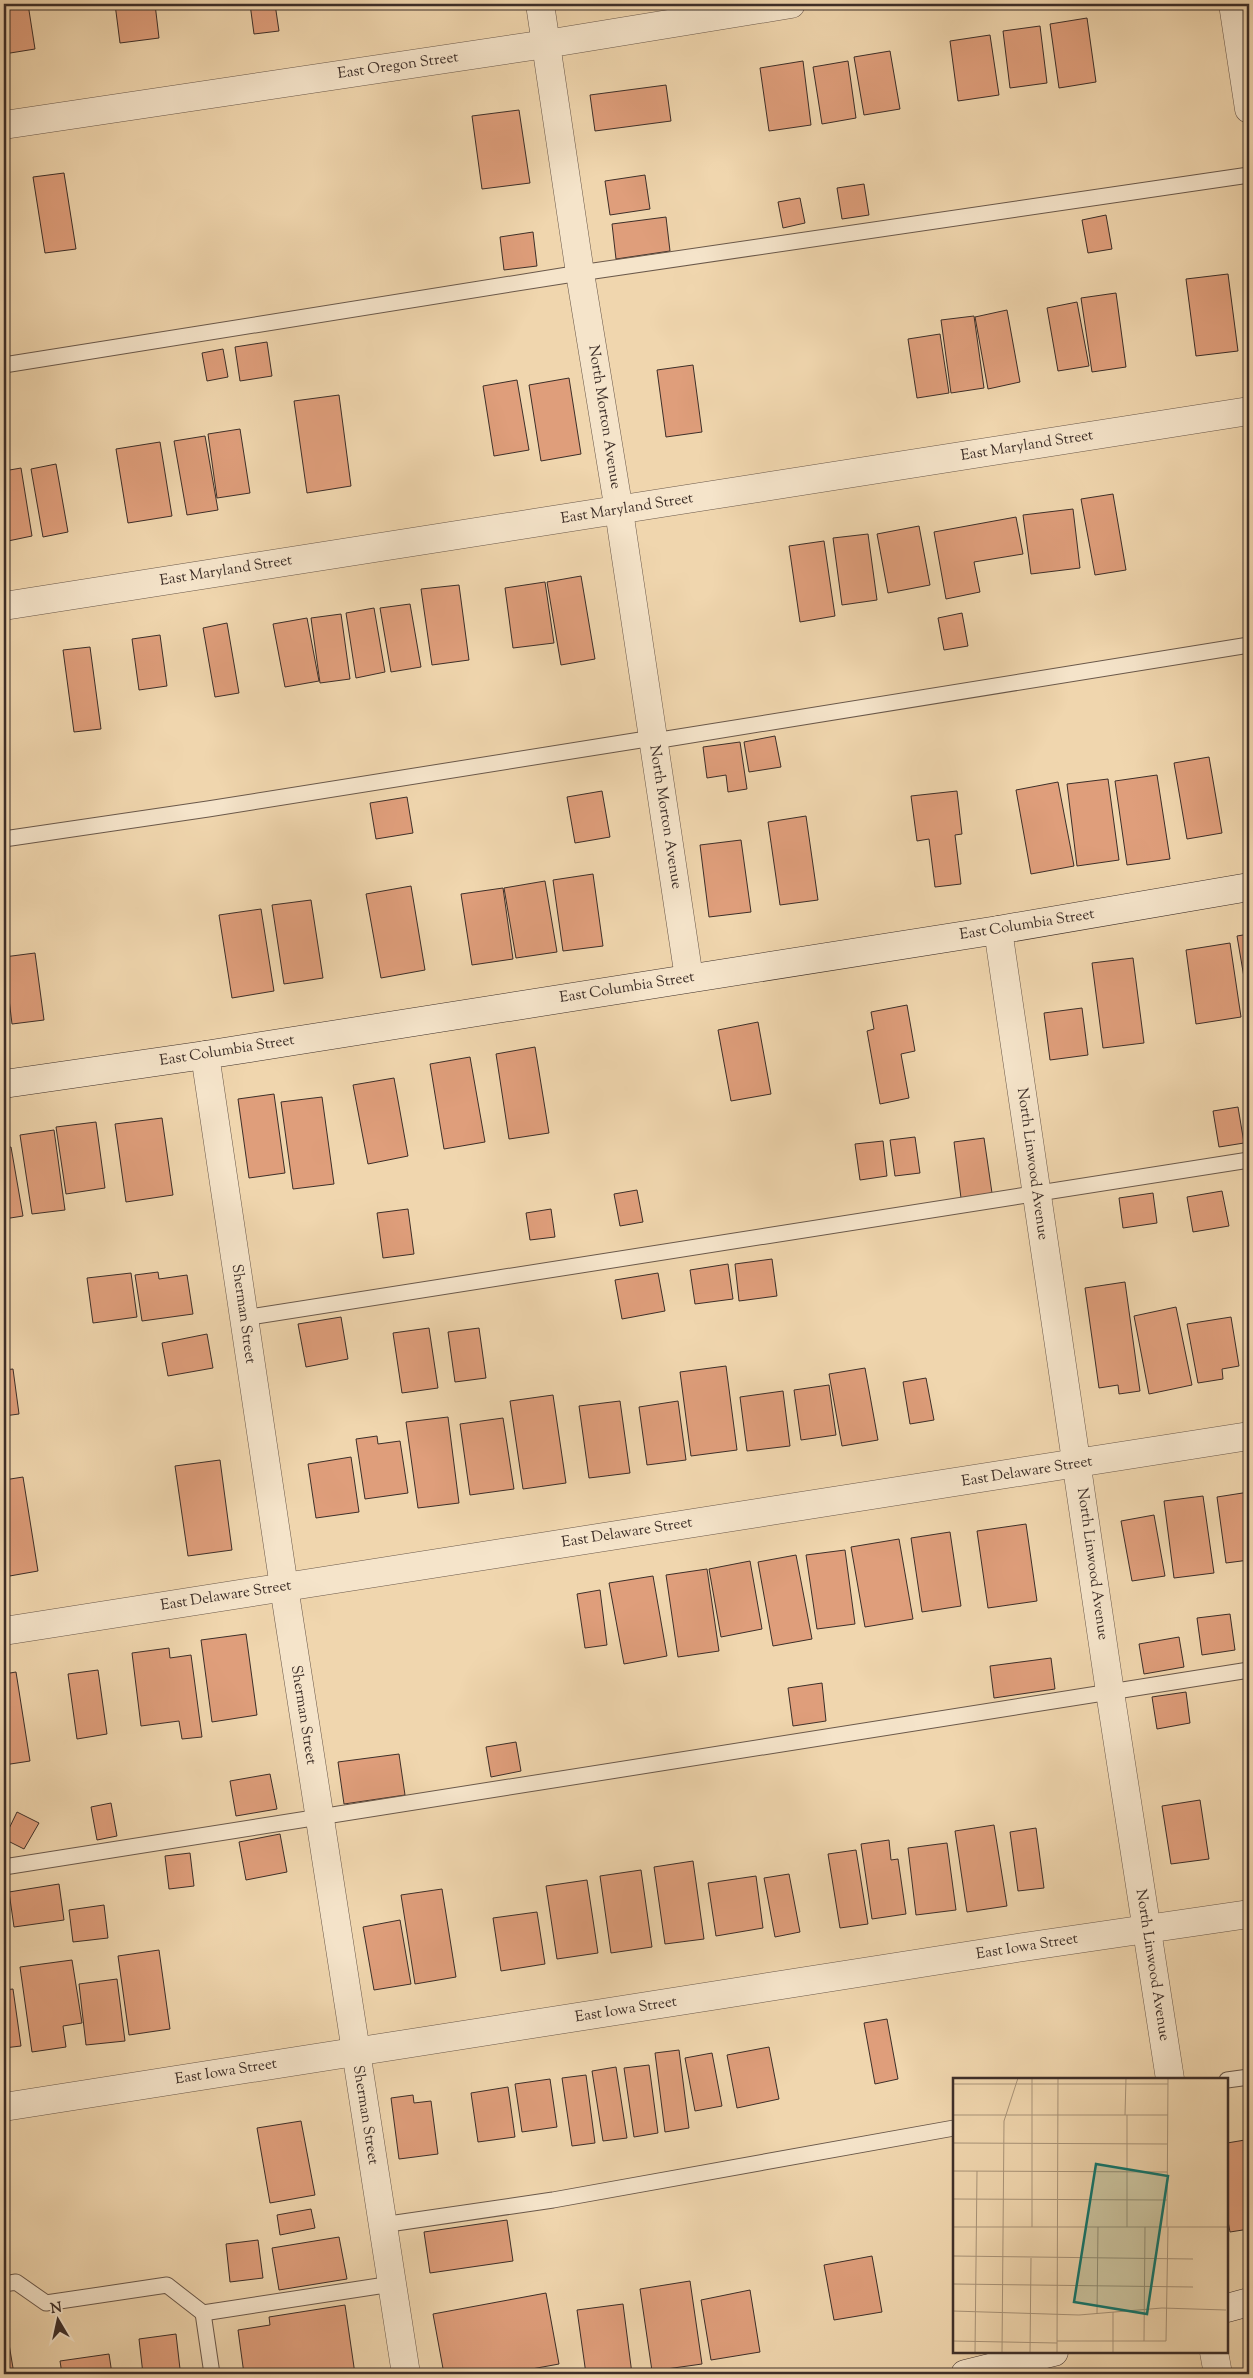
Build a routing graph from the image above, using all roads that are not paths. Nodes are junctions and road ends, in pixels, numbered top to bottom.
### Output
1 (540, 4) edge
2 (791, 4) edge
3 (1233, 4) edge
4 (546, 44) junction
5 (1249, 108) edge
6 (4, 125) edge
7 (1249, 175) edge
8 (580, 273) junction
9 (4, 365) edge
10 (1249, 411) edge
11 (619, 511) junction
12 (4, 606) edge
13 (1249, 645) edge
14 (654, 740) junction
15 (4, 839) edge
16 (1249, 887) edge
17 (998, 930) junction
18 (689, 978) junction
19 (205, 1055) junction
20 (4, 1084) edge
21 (1249, 1160) edge
22 (1036, 1193) junction
23 (244, 1318) junction
24 (1249, 1436) edge
25 (1077, 1464) junction
26 (284, 1587) junction
27 (4, 1631) edge
28 (1249, 1670) edge
29 (1110, 1692) junction
30 (319, 1817) junction
31 (4, 1868) edge
32 (1249, 1914) edge
33 (1147, 1930) junction
34 (355, 2052) junction
35 (1249, 2077) edge
36 (1170, 2078) edge
37 (1228, 2080) edge
38 (4, 2107) edge
39 (953, 2128) edge
40 (382, 2225) junction
41 (4, 2284) edge
42 (392, 2284) junction
43 (1249, 2302) edge
44 (1228, 2308) edge
45 (203, 2312) junction
46 (1050, 2353) edge
47 (1214, 2353) edge
48 (212, 2374) edge
49 (406, 2374) edge
50 (965, 2374) edge
51 (1218, 2374) edge

1 - 4 street, North Morton Avenue
2 - 4 street, East Oregon Street
3 - 5 street
4 - 6 street, East Oregon Street
4 - 8 street, North Morton Avenue
7 - 8 lane
8 - 9 lane
8 - 11 street, North Morton Avenue
10 - 11 street, East Maryland Street
11 - 12 street, East Maryland Street
11 - 14 street, North Morton Avenue
13 - 14 lane
14 - 15 lane
14 - 18 street, North Morton Avenue
16 - 17 street, East Columbia Street
17 - 18 street, East Columbia Street
17 - 22 street, North Linwood Avenue
18 - 19 street, East Columbia Street
19 - 20 street, East Columbia Street
19 - 23 street, Sherman Street
21 - 22 lane
22 - 23 lane
22 - 25 street, North Linwood Avenue
23 - 26 street, Sherman Street
24 - 25 street, East Delaware Street
25 - 26 street, East Delaware Street
25 - 29 street, North Linwood Avenue
26 - 27 street, East Delaware Street
26 - 30 street, Sherman Street
28 - 29 lane
29 - 30 lane
29 - 33 street, North Linwood Avenue
30 - 31 lane
30 - 34 street, Sherman Street
32 - 33 street, East Iowa Street
33 - 34 street, East Iowa Street
33 - 36 street, North Linwood Avenue
34 - 38 street, East Iowa Street
34 - 40 street, Sherman Street
35 - 37 lane
39 - 40 lane
40 - 42 street, Sherman Street
41 - 45 lane
42 - 45 lane
42 - 49 street, Sherman Street
43 - 44 street
45 - 48 lane
46 - 50 street
47 - 51 street

